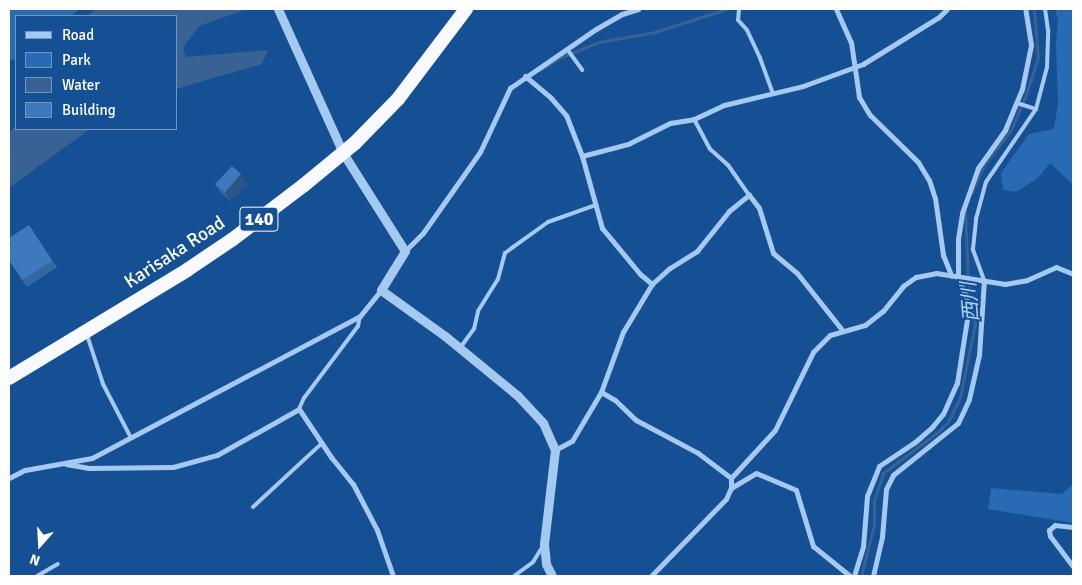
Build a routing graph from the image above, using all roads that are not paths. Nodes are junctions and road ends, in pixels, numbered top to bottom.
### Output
1 (278, 9) edge
2 (466, 9) edge
3 (638, 9) edge
4 (740, 9) edge
5 (836, 9) edge
6 (947, 9) edge
7 (1025, 9) edge
8 (1045, 9) edge
9 (567, 49) junction
10 (854, 67) junction
11 (582, 70) dead end
12 (525, 76) junction
13 (773, 94) junction
14 (1017, 103) junction
15 (1036, 109) junction
16 (694, 119) junction
17 (340, 148) junction
18 (582, 156) junction
19 (749, 195) junction
20 (596, 205) junction
21 (405, 251) junction
22 (1073, 274) edge
23 (951, 275) junction
24 (958, 277) junction
25 (984, 280) junction
26 (652, 284) junction
27 (381, 290) junction
28 (360, 316) junction
29 (86, 331) junction
30 (843, 331) junction
31 (460, 348) junction
32 (9, 378) edge
33 (601, 392) junction
34 (299, 409) junction
35 (131, 438) junction
36 (322, 443) junction
37 (555, 450) junction
38 (66, 464) junction
39 (9, 478) edge
40 (731, 478) junction
41 (731, 488) junction
42 (253, 507) dead end
43 (1073, 527) edge
44 (544, 544) junction
45 (58, 564) dead end
46 (1073, 566) edge
47 (37, 576) edge
48 (393, 576) edge
49 (514, 576) edge
50 (552, 576) edge
51 (651, 576) edge
52 (850, 576) edge
53 (854, 576) edge
54 (873, 576) edge

1 - 17 street
2 - 17 highway, Karisaka Road / 140
3 - 9 street
4 - 13 lane
5 - 10 street
6 - 10 street
7 - 14 street
8 - 15 lane
9 - 11 lane
9 - 12 street
10 - 13 street
10 - 23 street
12 - 18 street
12 - 21 street
13 - 16 street
14 - 15 lane
14 - 24 street
15 - 25 lane
16 - 18 street
16 - 19 lane
17 - 21 street
17 - 29 highway, Karisaka Road / 140
18 - 20 street
19 - 26 street
19 - 30 street
20 - 26 street
20 - 31 lane
21 - 27 street
22 - 25 street
23 - 24 street
23 - 30 street
24 - 25 street
24 - 53 street
25 - 54 street
26 - 33 street
27 - 28 street
27 - 31 street
28 - 34 lane
28 - 35 street
29 - 32 highway, Karisaka Road / 140
29 - 35 lane
30 - 40 street
31 - 37 street
33 - 37 street
33 - 40 street
34 - 36 street
34 - 38 street
35 - 38 street
36 - 42 lane
36 - 48 street
37 - 44 street
38 - 39 street
40 - 41 street
41 - 51 street
41 - 52 street
43 - 46 street
44 - 49 lane
44 - 50 street
45 - 47 lane

